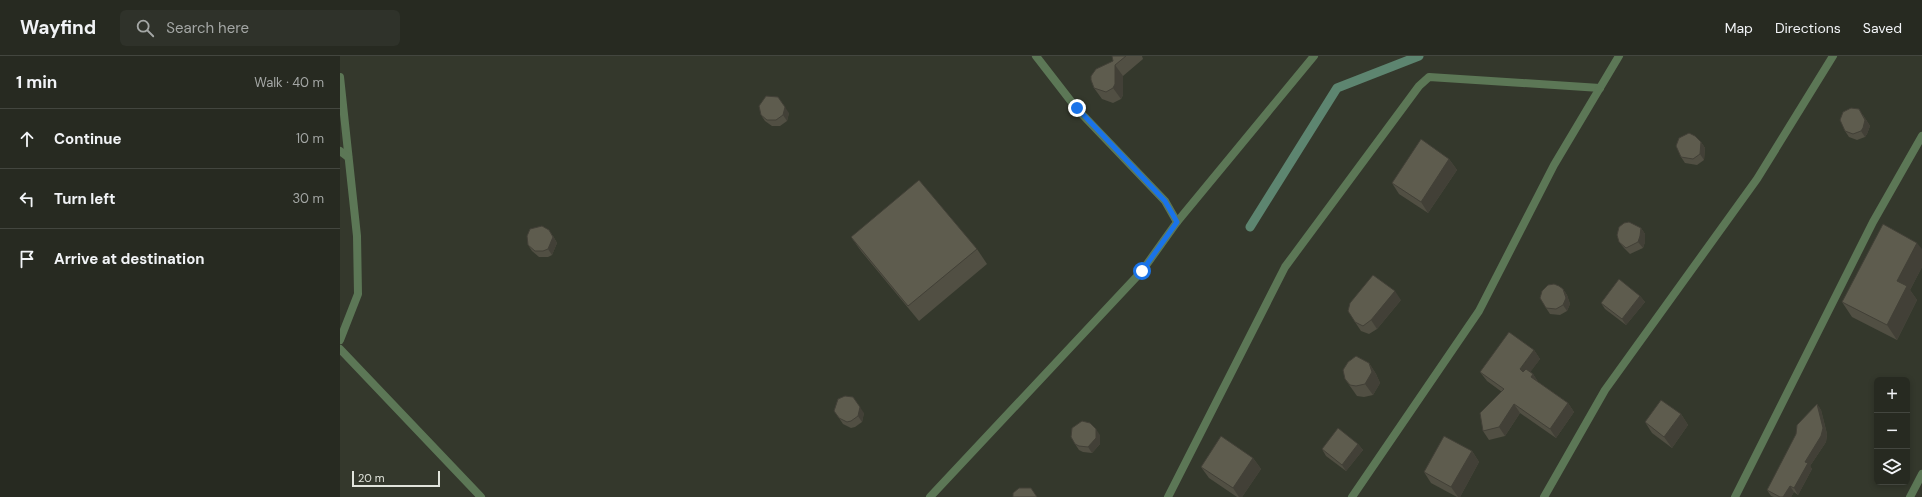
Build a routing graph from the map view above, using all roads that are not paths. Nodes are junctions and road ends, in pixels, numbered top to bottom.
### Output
1 (1036, 56) edge
2 (1314, 56) edge
3 (1619, 56) edge
4 (1833, 56) edge
5 (340, 77) edge
6 (1600, 88) junction
7 (1922, 136) edge
8 (340, 151) edge
9 (348, 157) junction
10 (1177, 222) junction
11 (340, 340) edge
12 (340, 349) edge
13 (1922, 474) edge
14 (481, 497) edge
15 (930, 497) edge
16 (1168, 497) edge
17 (1352, 497) edge
18 (1544, 497) edge
19 (1735, 497) edge
20 (1910, 497) edge

1 - 10 street
2 - 10 street
3 - 6 street
4 - 18 street
5 - 9 street
6 - 16 street
6 - 17 street
7 - 19 street
8 - 9 street
9 - 11 street
10 - 15 street
12 - 14 street
13 - 20 street

